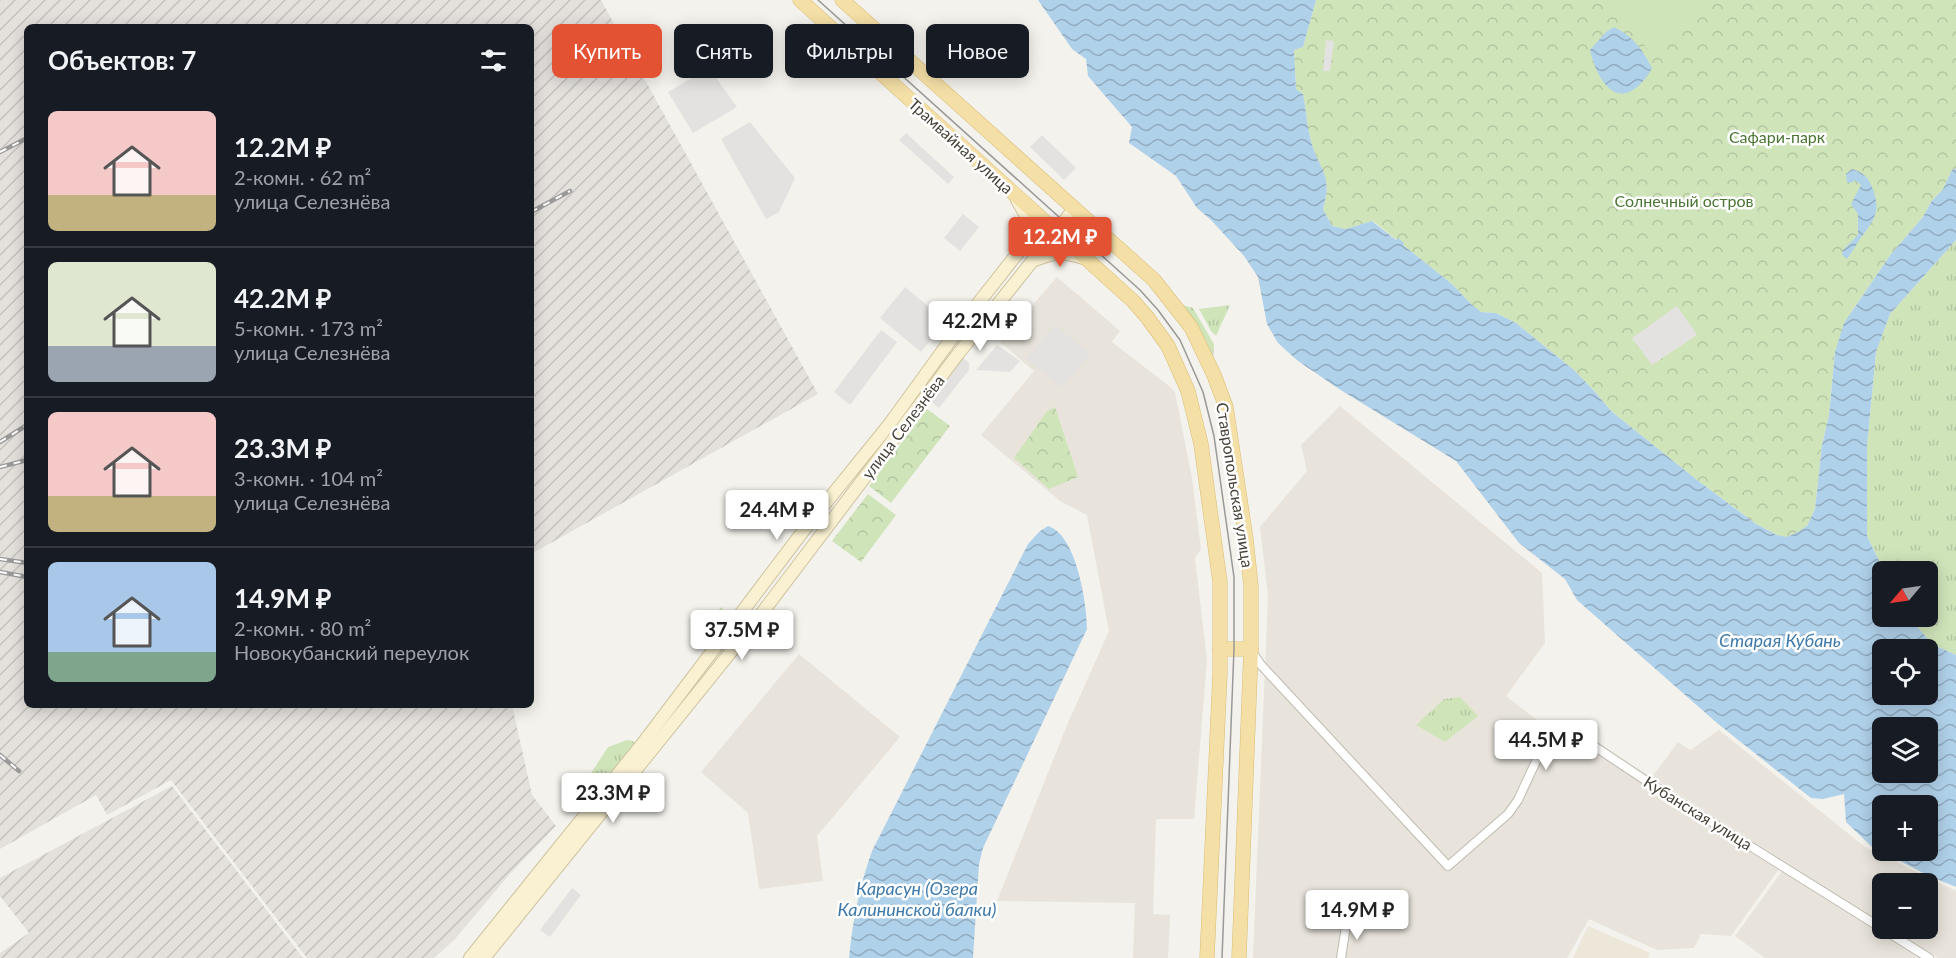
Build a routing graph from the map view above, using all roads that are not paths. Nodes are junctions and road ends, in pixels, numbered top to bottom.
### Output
1 (800, 0) edge
2 (842, 0) edge
3 (1014, 194) junction
4 (1074, 209) junction
5 (1056, 232) junction
6 (1088, 260) junction
7 (1031, 262) junction
8 (1191, 327) joint
9 (1168, 346) joint
10 (1220, 649) junction
11 (1251, 649) junction
12 (1347, 920) dead end
13 (470, 958) edge
14 (484, 958) edge
15 (1207, 958) edge
16 (1239, 958) edge
17 (1341, 958) edge
18 (1929, 958) edge

1 - 3 main road, Трамвайная улица
2 - 4 main road, Трамвайная улица
3 - 5 main road, Трамвайная улица
3 - 13 main road, улица Селезнёва
4 - 5 main road, улица Селезнёва
4 - 8 main road, Трамвайная улица
5 - 6 main road, Трамвайная улица
5 - 7 main road, улица Селезнёва
6 - 7 main road
6 - 9 main road, Трамвайная улица
7 - 14 main road, улица Селезнёва
8 - 11 main road, Ставропольская улица
9 - 10 main road, Ставропольская улица
10 - 11 main road
10 - 15 main road, Ставропольская улица
11 - 16 main road, Ставропольская улица
11 - 18 street, Кубанская улица
12 - 17 street

